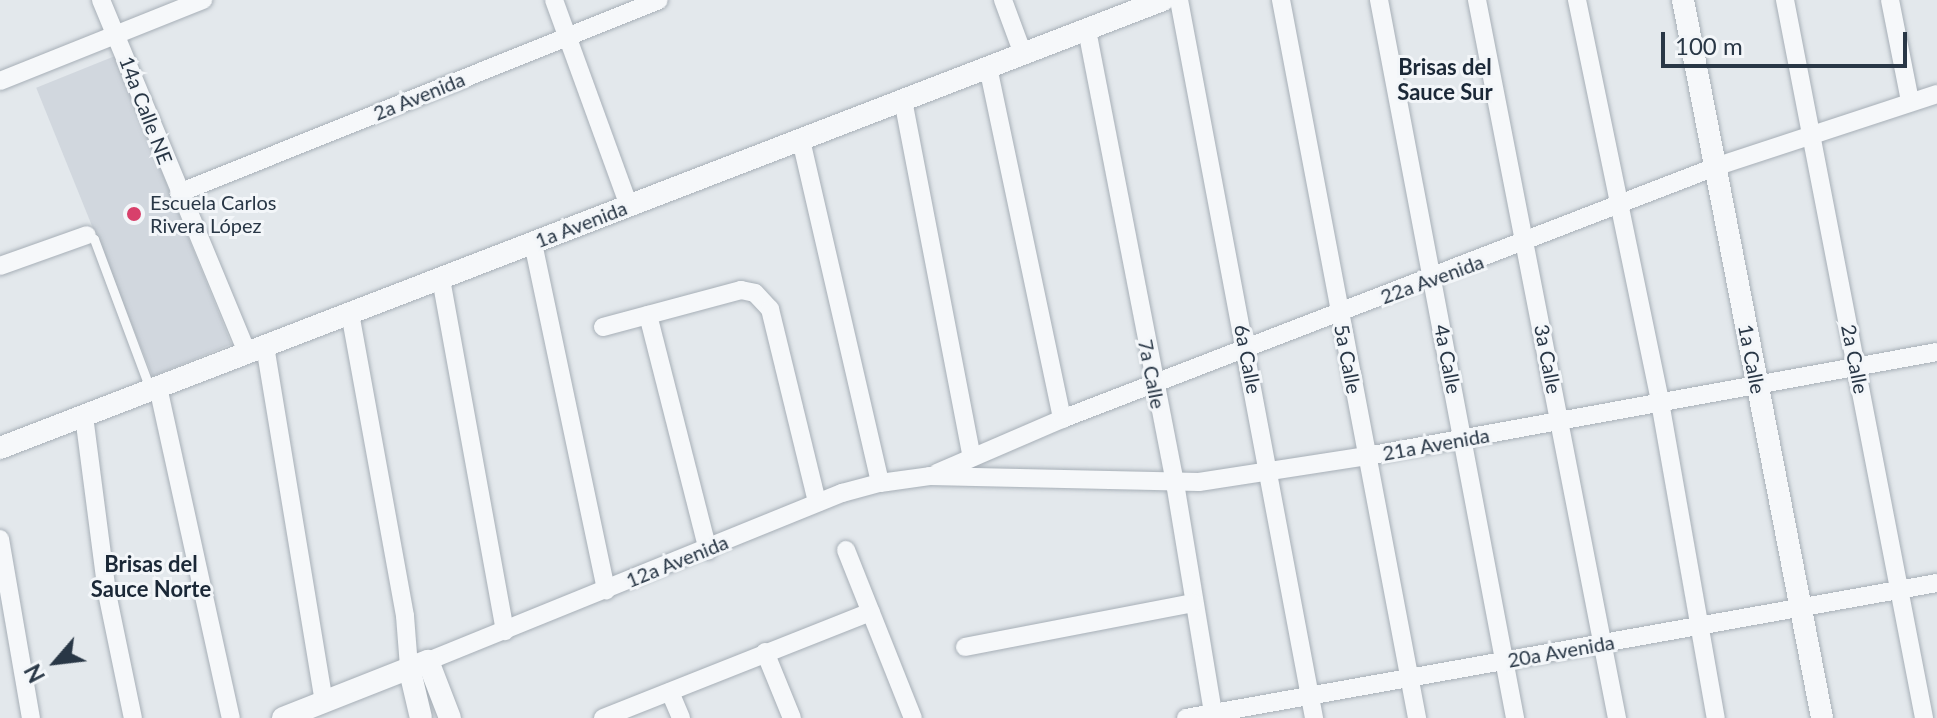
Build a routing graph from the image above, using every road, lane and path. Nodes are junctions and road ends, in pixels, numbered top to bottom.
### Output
1 (101, 0) edge
2 (203, 0) edge
3 (554, 0) edge
4 (659, 0) edge
5 (1003, 0) edge
6 (1163, 0) edge
7 (1179, 0) edge
8 (1281, 0) edge
9 (1379, 0) edge
10 (1477, 0) edge
11 (1577, 0) edge
12 (1683, 0) edge
13 (1785, 0) edge
14 (1890, 0) edge
15 (1087, 30) junction
16 (117, 35) junction
17 (567, 36) junction
18 (1023, 54) junction
19 (988, 67) junction
20 (0, 81) edge
21 (1937, 94) edge
22 (903, 100) junction
23 (1910, 101) junction
24 (1811, 132) junction
25 (801, 140) junction
26 (1715, 167) junction
27 (179, 193) junction
28 (629, 206) junction
29 (1621, 206) junction
30 (87, 235) joint
31 (533, 243) junction
32 (1526, 243) junction
33 (0, 266) edge
34 (441, 279) junction
35 (1433, 279) junction
36 (350, 313) junction
37 (1340, 313) junction
38 (648, 315) junction
39 (603, 327) dead end
40 (1246, 347) junction
41 (256, 349) junction
42 (1937, 352) edge
43 (1857, 366) junction
44 (1153, 383) junction
45 (1757, 385) junction
46 (155, 389) junction
47 (1660, 402) junction
48 (84, 416) junction
49 (1062, 419) junction
50 (1560, 420) junction
51 (1463, 440) junction
52 (0, 448) edge
53 (1367, 456) junction
54 (972, 457) junction
55 (1269, 472) junction
56 (930, 476) junction
57 (880, 483) junction
58 (1175, 483) junction
59 (817, 502) junction
60 (0, 539) edge
61 (708, 550) junction
62 (846, 550) dead end
63 (1937, 583) edge
64 (606, 590) junction
65 (1899, 590) junction
66 (1193, 603) junction
67 (1801, 607) junction
68 (871, 612) junction
69 (1699, 626) junction
70 (505, 631) junction
71 (1603, 643) junction
72 (965, 647) dead end
73 (765, 652) junction
74 (1504, 661) junction
75 (418, 664) junction
76 (1409, 678) junction
77 (670, 692) junction
78 (1310, 695) junction
79 (324, 702) junction
80 (1214, 716) edge
81 (31, 718) edge
82 (133, 718) edge
83 (231, 718) edge
84 (283, 718) edge
85 (421, 718) edge
86 (450, 718) edge
87 (603, 718) edge
88 (681, 718) edge
89 (792, 718) edge
90 (913, 718) edge
91 (1186, 718) edge
92 (1314, 718) edge
93 (1417, 718) edge
94 (1515, 718) edge
95 (1617, 718) edge
96 (1716, 718) edge
97 (1822, 718) edge
98 (1924, 718) edge

1 - 16 street, 14a Calle NE
2 - 16 street
3 - 17 street
4 - 17 street, 2a Avenida
5 - 18 street
6 - 15 street, 1a Avenida
7 - 40 street, 6a Calle
8 - 37 street, 5a Calle
9 - 35 street, 4a Calle
10 - 32 street, 3a Calle
11 - 29 street
12 - 26 street, 1a Calle
13 - 24 street, 2a Calle
14 - 23 street
15 - 18 street, 1a Avenida
15 - 44 street, 7a Calle
16 - 20 street
16 - 27 street, 14a Calle NE
17 - 27 street, 2a Avenida
17 - 28 street
18 - 19 street, 1a Avenida
19 - 22 street, 1a Avenida
19 - 49 street
21 - 23 street, 22a Avenida
22 - 25 street, 1a Avenida
22 - 54 street
23 - 24 street, 22a Avenida
24 - 26 street, 22a Avenida
24 - 43 street, 2a Calle
25 - 28 street, 1a Avenida
25 - 57 street
26 - 29 street, 22a Avenida
26 - 45 street, 1a Calle
27 - 41 street, 14a Calle NE
28 - 31 street, 1a Avenida
29 - 32 street, 22a Avenida
29 - 47 street
30 - 33 street
30 - 46 lane
31 - 34 street, 1a Avenida
31 - 64 street
32 - 35 street, 22a Avenida
32 - 50 street, 3a Calle
34 - 36 street, 1a Avenida
34 - 70 street
35 - 37 street, 22a Avenida
35 - 51 street, 4a Calle
36 - 41 street, 1a Avenida
36 - 75 street
37 - 40 street, 22a Avenida
37 - 53 street, 5a Calle
38 - 39 street
38 - 59 street
38 - 61 street
40 - 44 street, 22a Avenida
40 - 55 street, 6a Calle
41 - 46 street, 1a Avenida
41 - 79 street, 14a Calle NE
42 - 43 street, 21a Avenida
43 - 45 street, 21a Avenida
43 - 65 street, 2a Calle
44 - 49 street, 22a Avenida
44 - 58 street, 7a Calle
45 - 47 street, 21a Avenida
45 - 67 street, 1a Calle
46 - 48 street, 1a Avenida
46 - 83 street
47 - 50 street, 21a Avenida
47 - 69 street
48 - 52 street, 1a Avenida
48 - 82 street
49 - 54 street, 22a Avenida
50 - 51 street, 21a Avenida
50 - 71 street, 3a Calle
51 - 53 street, 21a Avenida
51 - 74 street, 4a Calle
53 - 55 street, 21a Avenida
53 - 76 street, 5a Calle
54 - 56 street, 22a Avenida
55 - 58 street, 21a Avenida
55 - 78 street, 6a Calle
56 - 57 street, 12a Avenida
56 - 58 street, 21a Avenida
57 - 59 street, 12a Avenida
58 - 66 street, 7a Calle
59 - 61 street, 12a Avenida
60 - 81 street
61 - 64 street, 12a Avenida
62 - 68 street
63 - 65 street, 20a Avenida
64 - 70 street, 12a Avenida
65 - 67 street, 20a Avenida
65 - 98 street, 2a Calle
66 - 72 street
66 - 80 street, 7a Calle
67 - 69 street, 20a Avenida
67 - 97 street, 1a Calle
68 - 73 street
68 - 90 street
69 - 71 street, 20a Avenida
69 - 96 street
70 - 75 street, 12a Avenida
71 - 74 street, 20a Avenida
71 - 95 street, 3a Calle
73 - 77 street
73 - 89 street
74 - 76 street, 20a Avenida
74 - 94 street, 4a Calle
75 - 79 street, 12a Avenida
75 - 85 street
75 - 86 street
76 - 78 street, 20a Avenida
76 - 93 street, 5a Calle
77 - 87 street
77 - 88 street
78 - 80 street, 20a Avenida
78 - 92 street, 6a Calle
79 - 84 street, 12a Avenida
80 - 91 street, 20a Avenida

